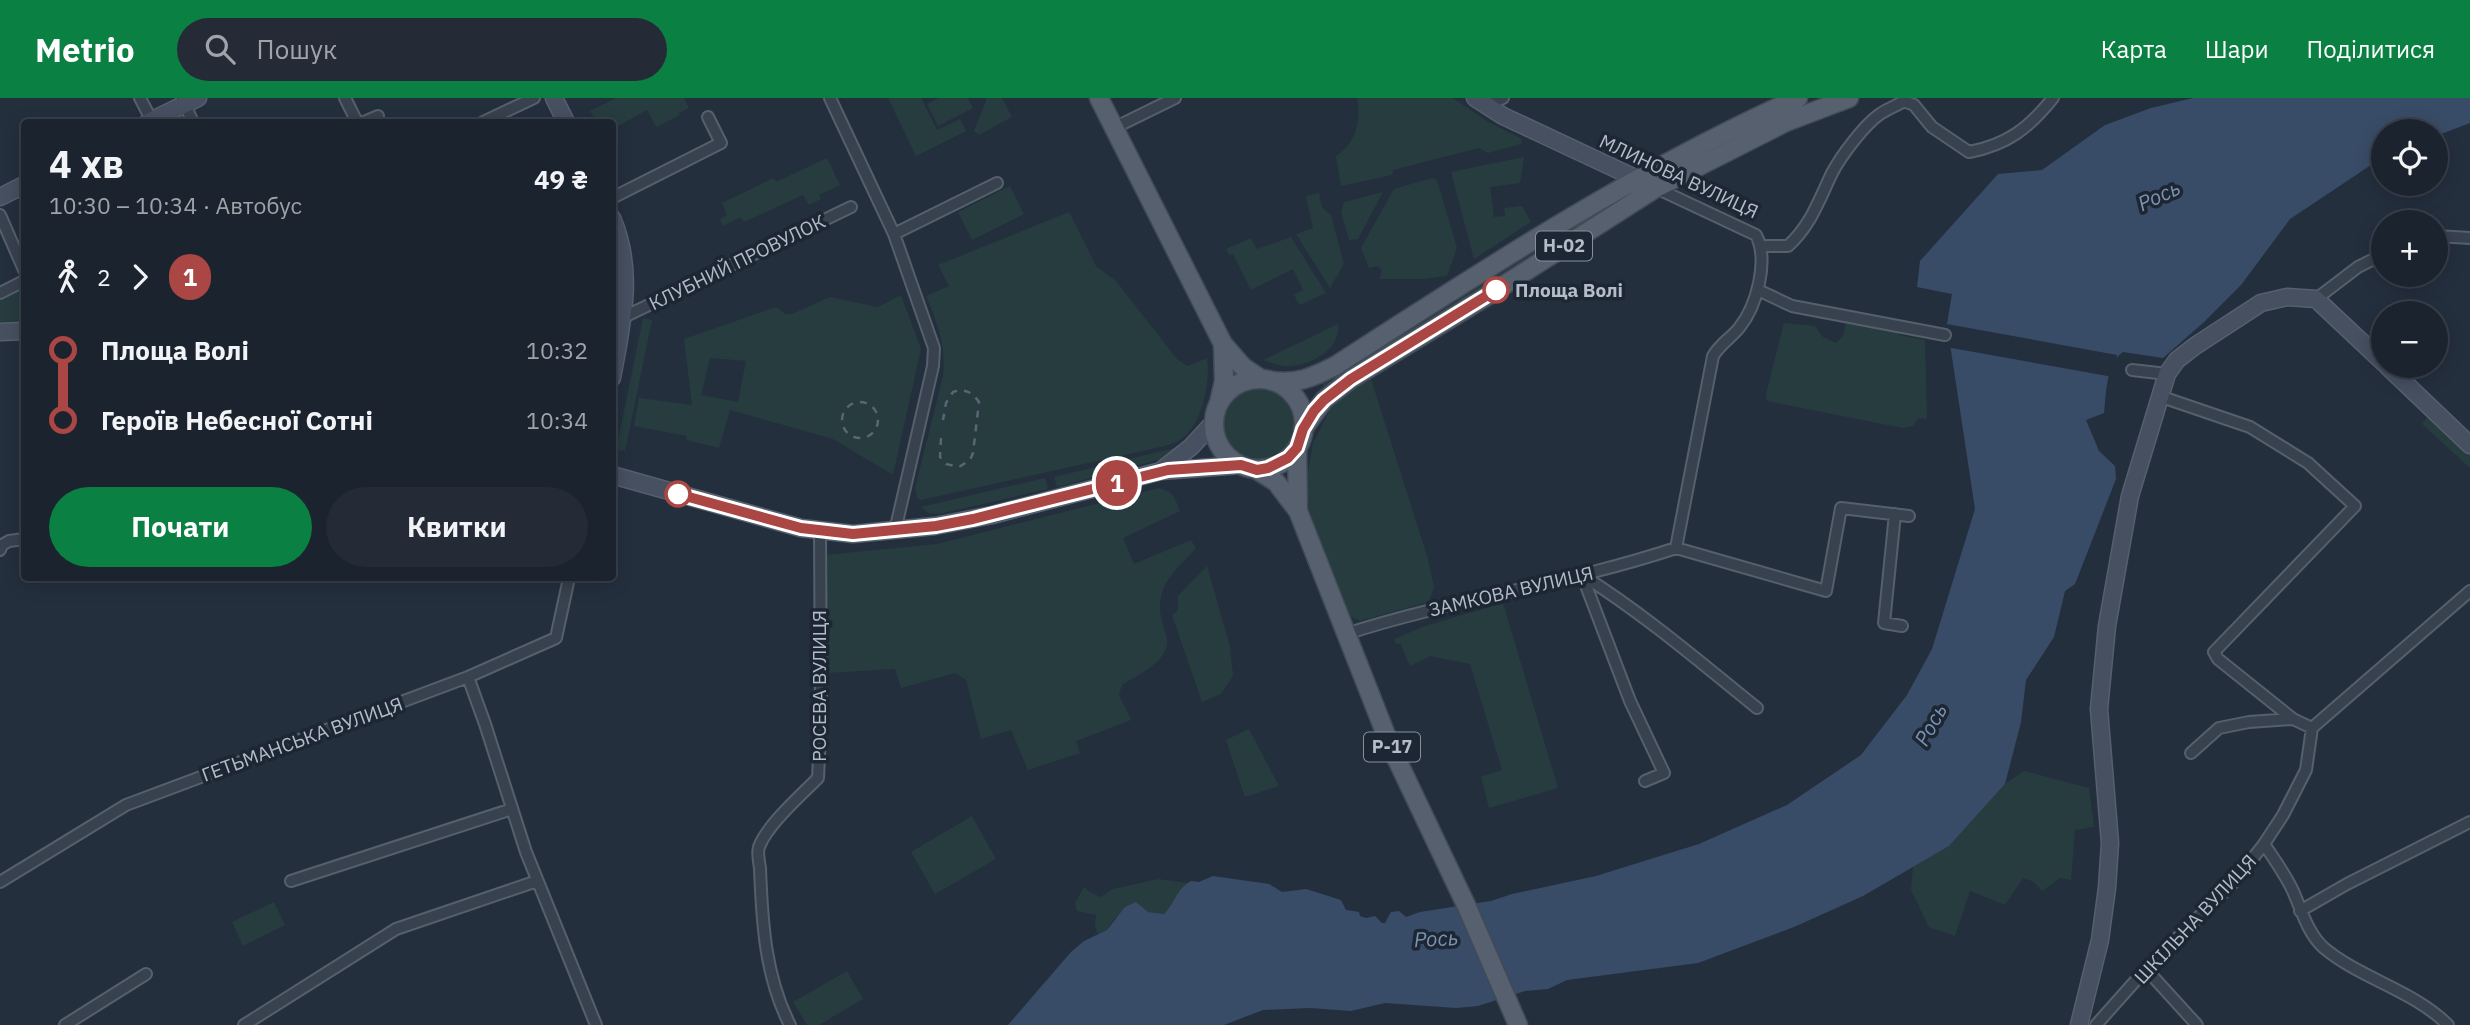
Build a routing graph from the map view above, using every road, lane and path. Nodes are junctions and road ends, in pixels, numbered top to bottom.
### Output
1 (140, 98) edge
2 (345, 98) edge
3 (534, 98) edge
4 (554, 98) edge
5 (830, 98) edge
6 (1099, 98) edge
7 (1175, 98) edge
8 (1503, 98) edge
9 (1798, 98) edge
10 (1849, 98) edge
11 (2053, 98) edge
12 (188, 100) edge
13 (1480, 102) edge
14 (1783, 102) edge
15 (378, 116) dead end
16 (708, 117) dead end
17 (149, 119) edge
18 (155, 119) edge
19 (191, 119) edge
20 (356, 119) edge
21 (371, 119) edge
22 (488, 119) edge
23 (564, 119) edge
24 (1114, 128) junction
25 (1637, 179) junction
26 (997, 183) dead end
27 (21, 186) edge
28 (1656, 188) junction
29 (616, 196) edge
30 (0, 197) edge
31 (851, 207) dead end
32 (0, 215) edge
33 (616, 229) edge
34 (894, 234) junction
35 (2448, 237) edge
36 (2470, 238) edge
37 (1761, 246) junction
38 (2371, 260) edge
39 (21, 263) edge
40 (21, 282) edge
41 (1758, 290) junction
42 (0, 293) edge
43 (2316, 299) junction
44 (624, 317) junction
45 (21, 331) edge
46 (0, 332) edge
47 (1945, 335) dead end
48 (1223, 344) junction
49 (2371, 351) edge
50 (616, 358) edge
51 (2132, 370) dead end
52 (2167, 374) junction
53 (2400, 378) edge
54 (1266, 380) junction
55 (2159, 396) junction
56 (1219, 403) junction
57 (1214, 422) junction
58 (1303, 429) junction
59 (2470, 445) edge
60 (1297, 448) junction
61 (1249, 468) junction
62 (1161, 471) junction
63 (616, 476) edge
64 (1298, 511) junction
65 (1895, 514) junction
66 (1909, 516) dead end
67 (820, 531) junction
68 (895, 531) junction
69 (21, 539) edge
70 (1676, 548) junction
71 (0, 550) edge
72 (1582, 575) junction
73 (566, 581) edge
74 (2470, 591) edge
75 (1902, 626) dead end
76 (1346, 634) junction
77 (468, 677) junction
78 (1757, 708) dead end
79 (2293, 719) junction
80 (2312, 728) junction
81 (2192, 753) dead end
82 (1645, 781) dead end
83 (512, 809) junction
84 (2470, 822) edge
85 (2264, 844) junction
86 (291, 881) dead end
87 (537, 881) junction
88 (0, 882) edge
89 (2300, 911) junction
90 (2146, 970) junction
91 (146, 974) dead end
92 (65, 1025) edge
93 (244, 1025) edge
94 (596, 1025) edge
95 (790, 1025) edge
96 (1518, 1025) edge
97 (2079, 1025) edge
98 (2096, 1025) edge
99 (2197, 1025) edge
100 (2448, 1025) edge

1 - 17 street
2 - 20 street
3 - 22 street
4 - 23 street
5 - 34 street
6 - 24 main road
7 - 24 street
8 - 13 street
9 - 14 main road, Н-02
10 - 28 main road, Н-02
11 - 37 street
12 - 18 street
12 - 19 street
13 - 25 street, МЛИНОВА ВУЛИЦЯ
14 - 25 main road, Н-02
15 - 21 street
16 - 29 street
24 - 48 main road
25 - 28 street, МЛИНОВА ВУЛИЦЯ
25 - 54 main road, Н-02
26 - 34 street
27 - 30 street
28 - 37 street, МЛИНОВА ВУЛИЦЯ
28 - 58 main road, Н-02
31 - 44 street, КЛУБНИЙ ПРОВУЛОК
32 - 39 street
33 - 44 street
34 - 68 street
35 - 36 street
37 - 41 street, МЛИНОВА ВУЛИЦЯ
38 - 43 street
40 - 42 street
41 - 47 street
41 - 70 street
43 - 49 street
43 - 52 street
44 - 50 street
45 - 46 street
48 - 54 main road
48 - 56 main road
51 - 52 street
52 - 55 street
53 - 59 street
54 - 56 main road
54 - 58 main road
55 - 79 street
55 - 97 street
56 - 57 main road
57 - 61 main road
57 - 62 street
58 - 60 main road, Н-02
60 - 61 main road
60 - 64 main road, Р-17
61 - 62 street
61 - 64 main road, Р-17
62 - 68 street
63 - 67 street
64 - 76 main road, Р-17
65 - 66 street
65 - 70 street
65 - 75 street
67 - 68 street
67 - 95 street, РОСЕВА ВУЛИЦЯ
69 - 71 street
70 - 72 street, ЗАМКОВА ВУЛИЦЯ
72 - 76 street, ЗАМКОВА ВУЛИЦЯ
72 - 78 street
72 - 82 street
73 - 77 street, ГЕТЬМАНСЬКА ВУЛИЦЯ
74 - 80 street
76 - 96 main road, Р-17
77 - 83 street
77 - 88 street, ГЕТЬМАНСЬКА ВУЛИЦЯ
79 - 80 street
79 - 81 street
80 - 85 street, ШКІЛЬНА ВУЛИЦЯ
83 - 86 street
83 - 87 street
84 - 89 street
85 - 89 street
85 - 90 street, ШКІЛЬНА ВУЛИЦЯ
87 - 93 street
87 - 94 street
89 - 100 street
90 - 98 street, ШКІЛЬНА ВУЛИЦЯ
90 - 99 street
91 - 92 street

